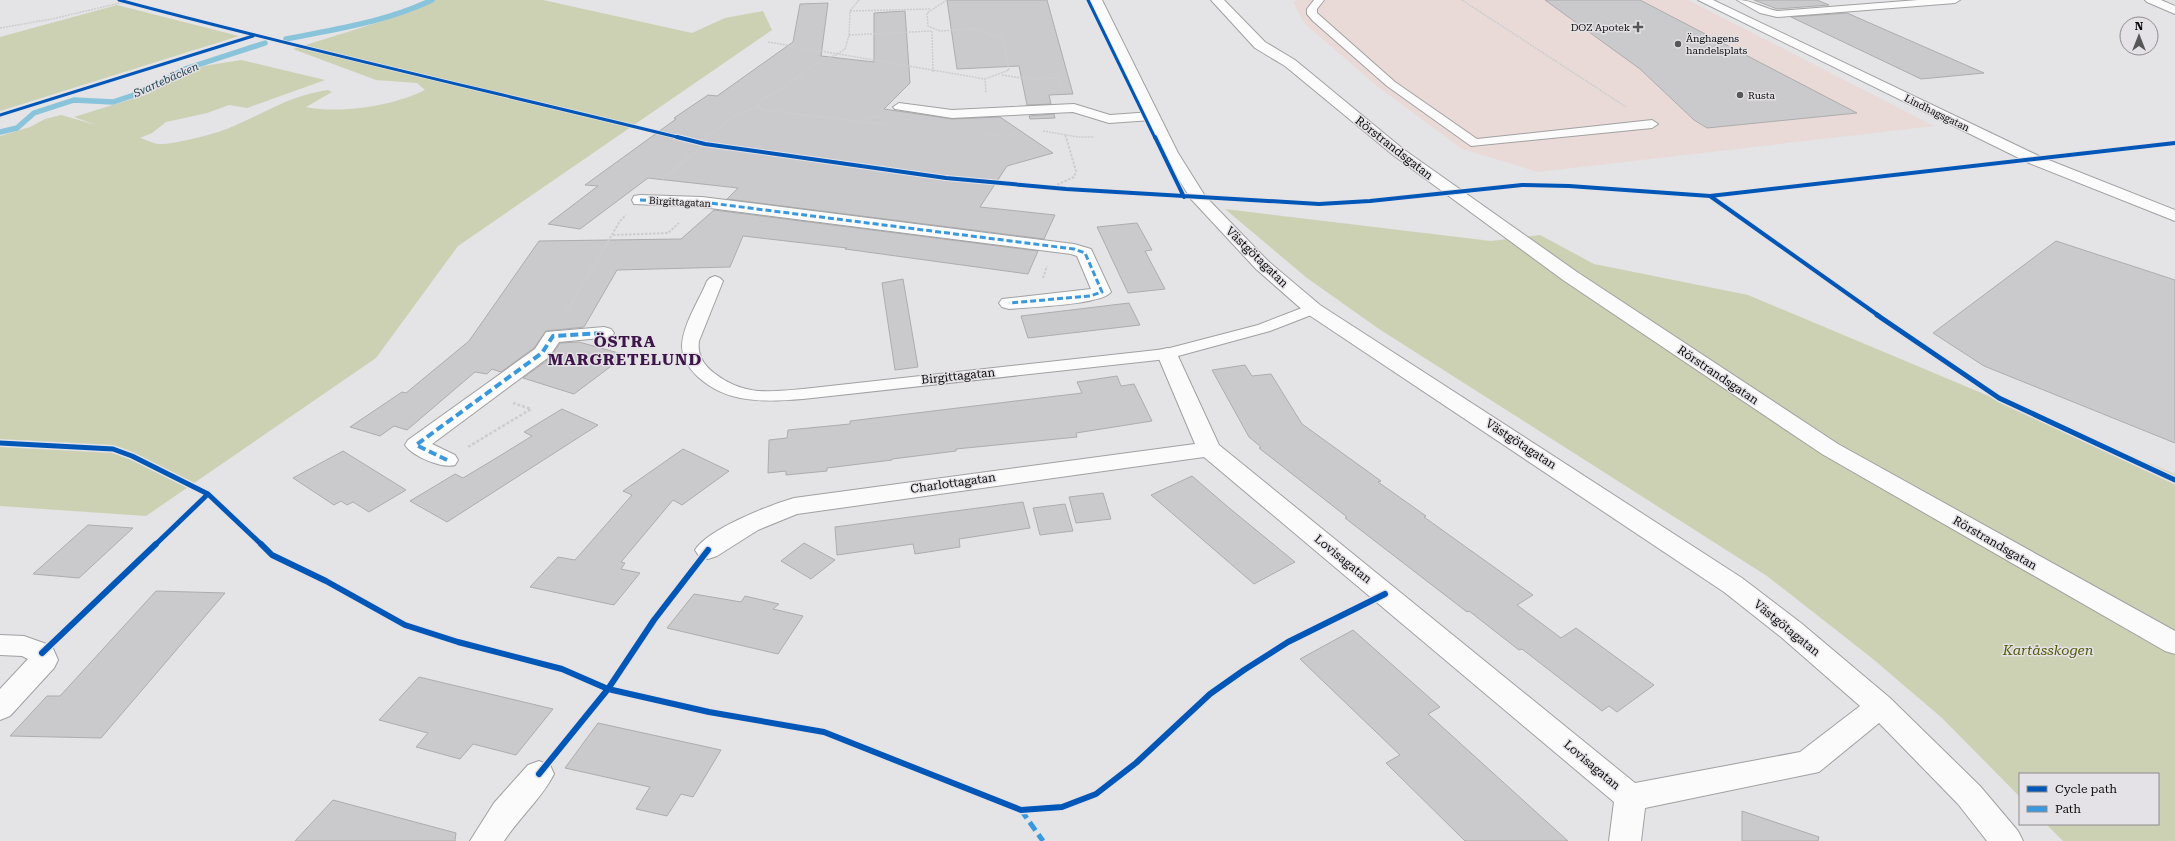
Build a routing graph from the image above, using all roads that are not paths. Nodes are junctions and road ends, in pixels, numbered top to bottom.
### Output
1 (1096, 0) edge
2 (1217, 0) edge
3 (1320, 0) edge
4 (1704, 0) edge
5 (1742, 0) edge
6 (1955, 0) edge
7 (2151, 0) edge
8 (2175, 10) edge
9 (1274, 38) dead end
10 (1290, 63) junction
11 (899, 107) dead end
12 (1152, 116) junction
13 (1652, 124) road end
14 (640, 200) road end
15 (2175, 216) edge
16 (715, 281) dead end
17 (1009, 303) dead end
18 (1313, 309) junction
19 (604, 333) dead end
20 (1167, 354) junction
21 (1209, 449) junction
22 (447, 460) road end
23 (708, 550) dead end
24 (2175, 644) edge
25 (0, 645) edge
26 (1880, 706) junction
27 (0, 708) edge
28 (539, 774) dead end
29 (1630, 797) junction
30 (486, 841) edge
31 (1625, 841) edge
32 (2007, 841) edge

1 - 12 street, Västgötagatan
2 - 10 street, Rörstrandsgatan
3 - 13 lane
4 - 15 street, Lindhagsgatan
5 - 6 lane
7 - 8 street
9 - 10 street, Rörstrandsgatan
10 - 24 street, Rörstrandsgatan
11 - 12 lane
12 - 18 street, Västgötagatan
14 - 17 street, Birgittagatan
16 - 20 lane, Birgittagatan
18 - 20 lane, Birgittagatan
18 - 26 street, Västgötagatan
19 - 22 street
20 - 21 street, Lovisagatan
21 - 23 street, Charlottagatan
21 - 29 street, Lovisagatan
25 - 27 street
26 - 29 street, Lovisagatan
26 - 32 street, Västgötagatan
28 - 30 street
29 - 31 street, Lovisagatan

